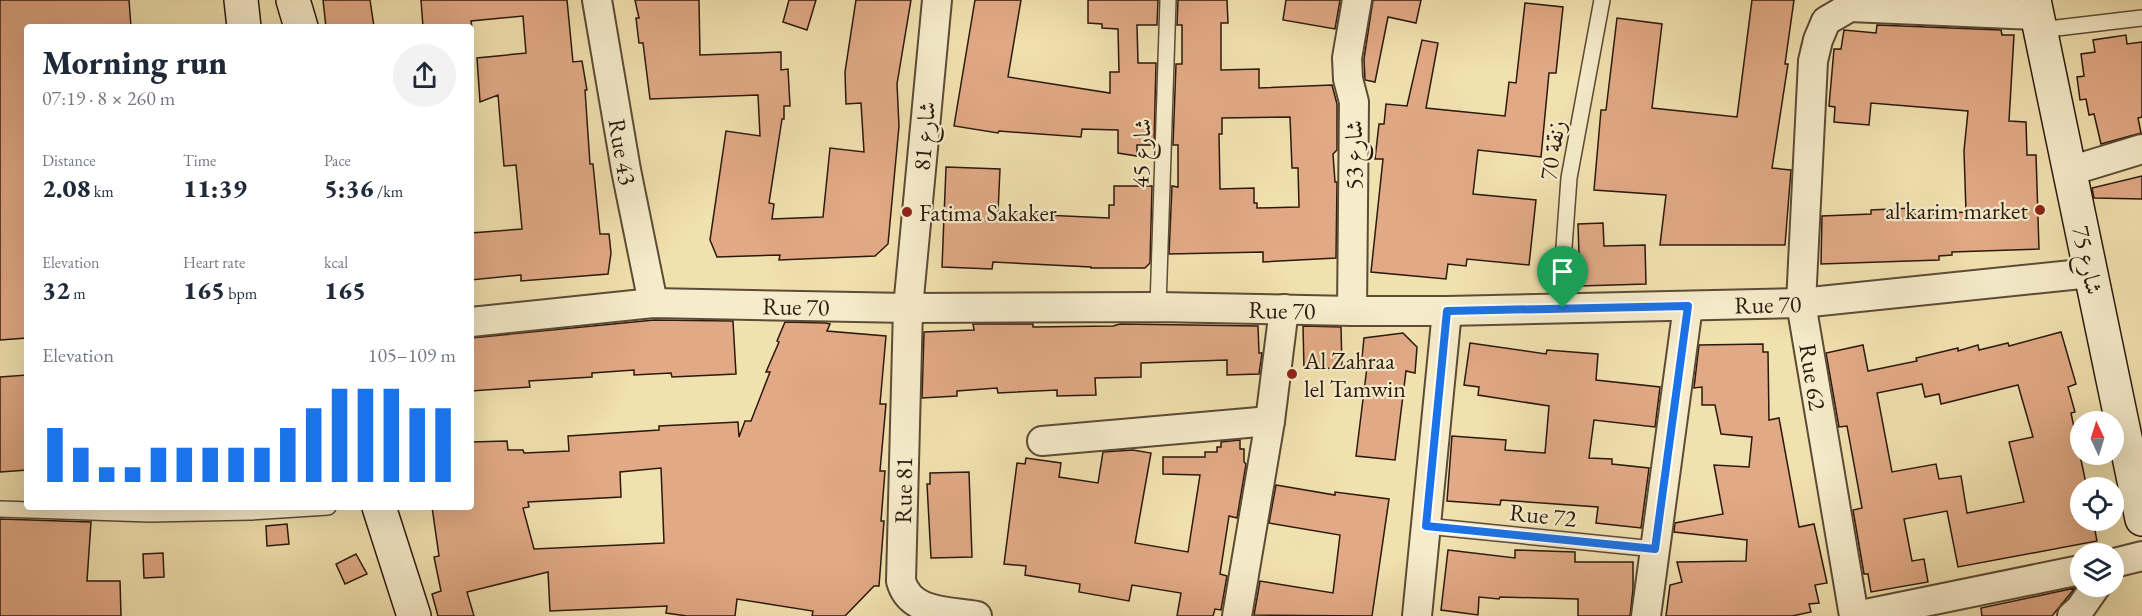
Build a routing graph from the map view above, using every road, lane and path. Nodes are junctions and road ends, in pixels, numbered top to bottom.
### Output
1 (241, 0) edge
2 (293, 0) edge
3 (597, 0) edge
4 (937, 0) edge
5 (1168, 0) edge
6 (1357, 0) edge
7 (1602, 0) edge
8 (2037, 15) edge
9 (2142, 18) edge
10 (244, 24) edge
11 (300, 24) edge
12 (2142, 149) edge
13 (2070, 171) junction
14 (2091, 273) junction
15 (653, 303) junction
16 (1801, 303) junction
17 (1688, 306) junction
18 (908, 308) junction
19 (1158, 308) junction
20 (1563, 308) junction
21 (1284, 309) junction
22 (1353, 311) junction
23 (1447, 311) junction
24 (474, 322) edge
25 (1270, 421) junction
26 (1042, 441) dead end
27 (0, 509) edge
28 (24, 510) edge
29 (30, 510) edge
30 (281, 510) edge
31 (380, 510) edge
32 (2142, 519) edge
33 (1426, 526) junction
34 (1655, 549) junction
35 (2142, 556) edge
36 (2124, 560) edge
37 (2070, 572) edge
38 (2088, 597) edge
39 (414, 616) edge
40 (977, 616) edge
41 (1236, 616) edge
42 (1417, 616) edge
43 (1646, 616) edge
44 (1855, 616) edge
45 (2073, 616) edge

1 - 10 street
2 - 11 street
3 - 15 street, Rue 43
4 - 18 street, شارع 81
5 - 19 lane, شارع 45
6 - 22 street, شارع 53
7 - 20 lane, زنقة 70
8 - 9 lane
8 - 13 street, شارع 75
8 - 16 street, Rue 62
12 - 13 street
13 - 14 street, شارع 75
14 - 16 street, Rue 70
14 - 32 street, شارع 75
15 - 18 street, Rue 70
15 - 24 street, Rue 70
16 - 17 street, Rue 70
16 - 44 street, Rue 62
17 - 20 street, Rue 70
17 - 34 street
18 - 19 street, Rue 70
18 - 40 street, Rue 81
19 - 21 street, Rue 70
20 - 23 street, Rue 70
21 - 22 street, Rue 70
21 - 25 street
22 - 23 street, Rue 70
23 - 33 street
25 - 26 street
25 - 41 street
27 - 28 lane
29 - 30 lane
31 - 39 street
33 - 34 lane, Rue 72
33 - 42 street
34 - 43 street
35 - 36 street
37 - 44 street
38 - 45 street

